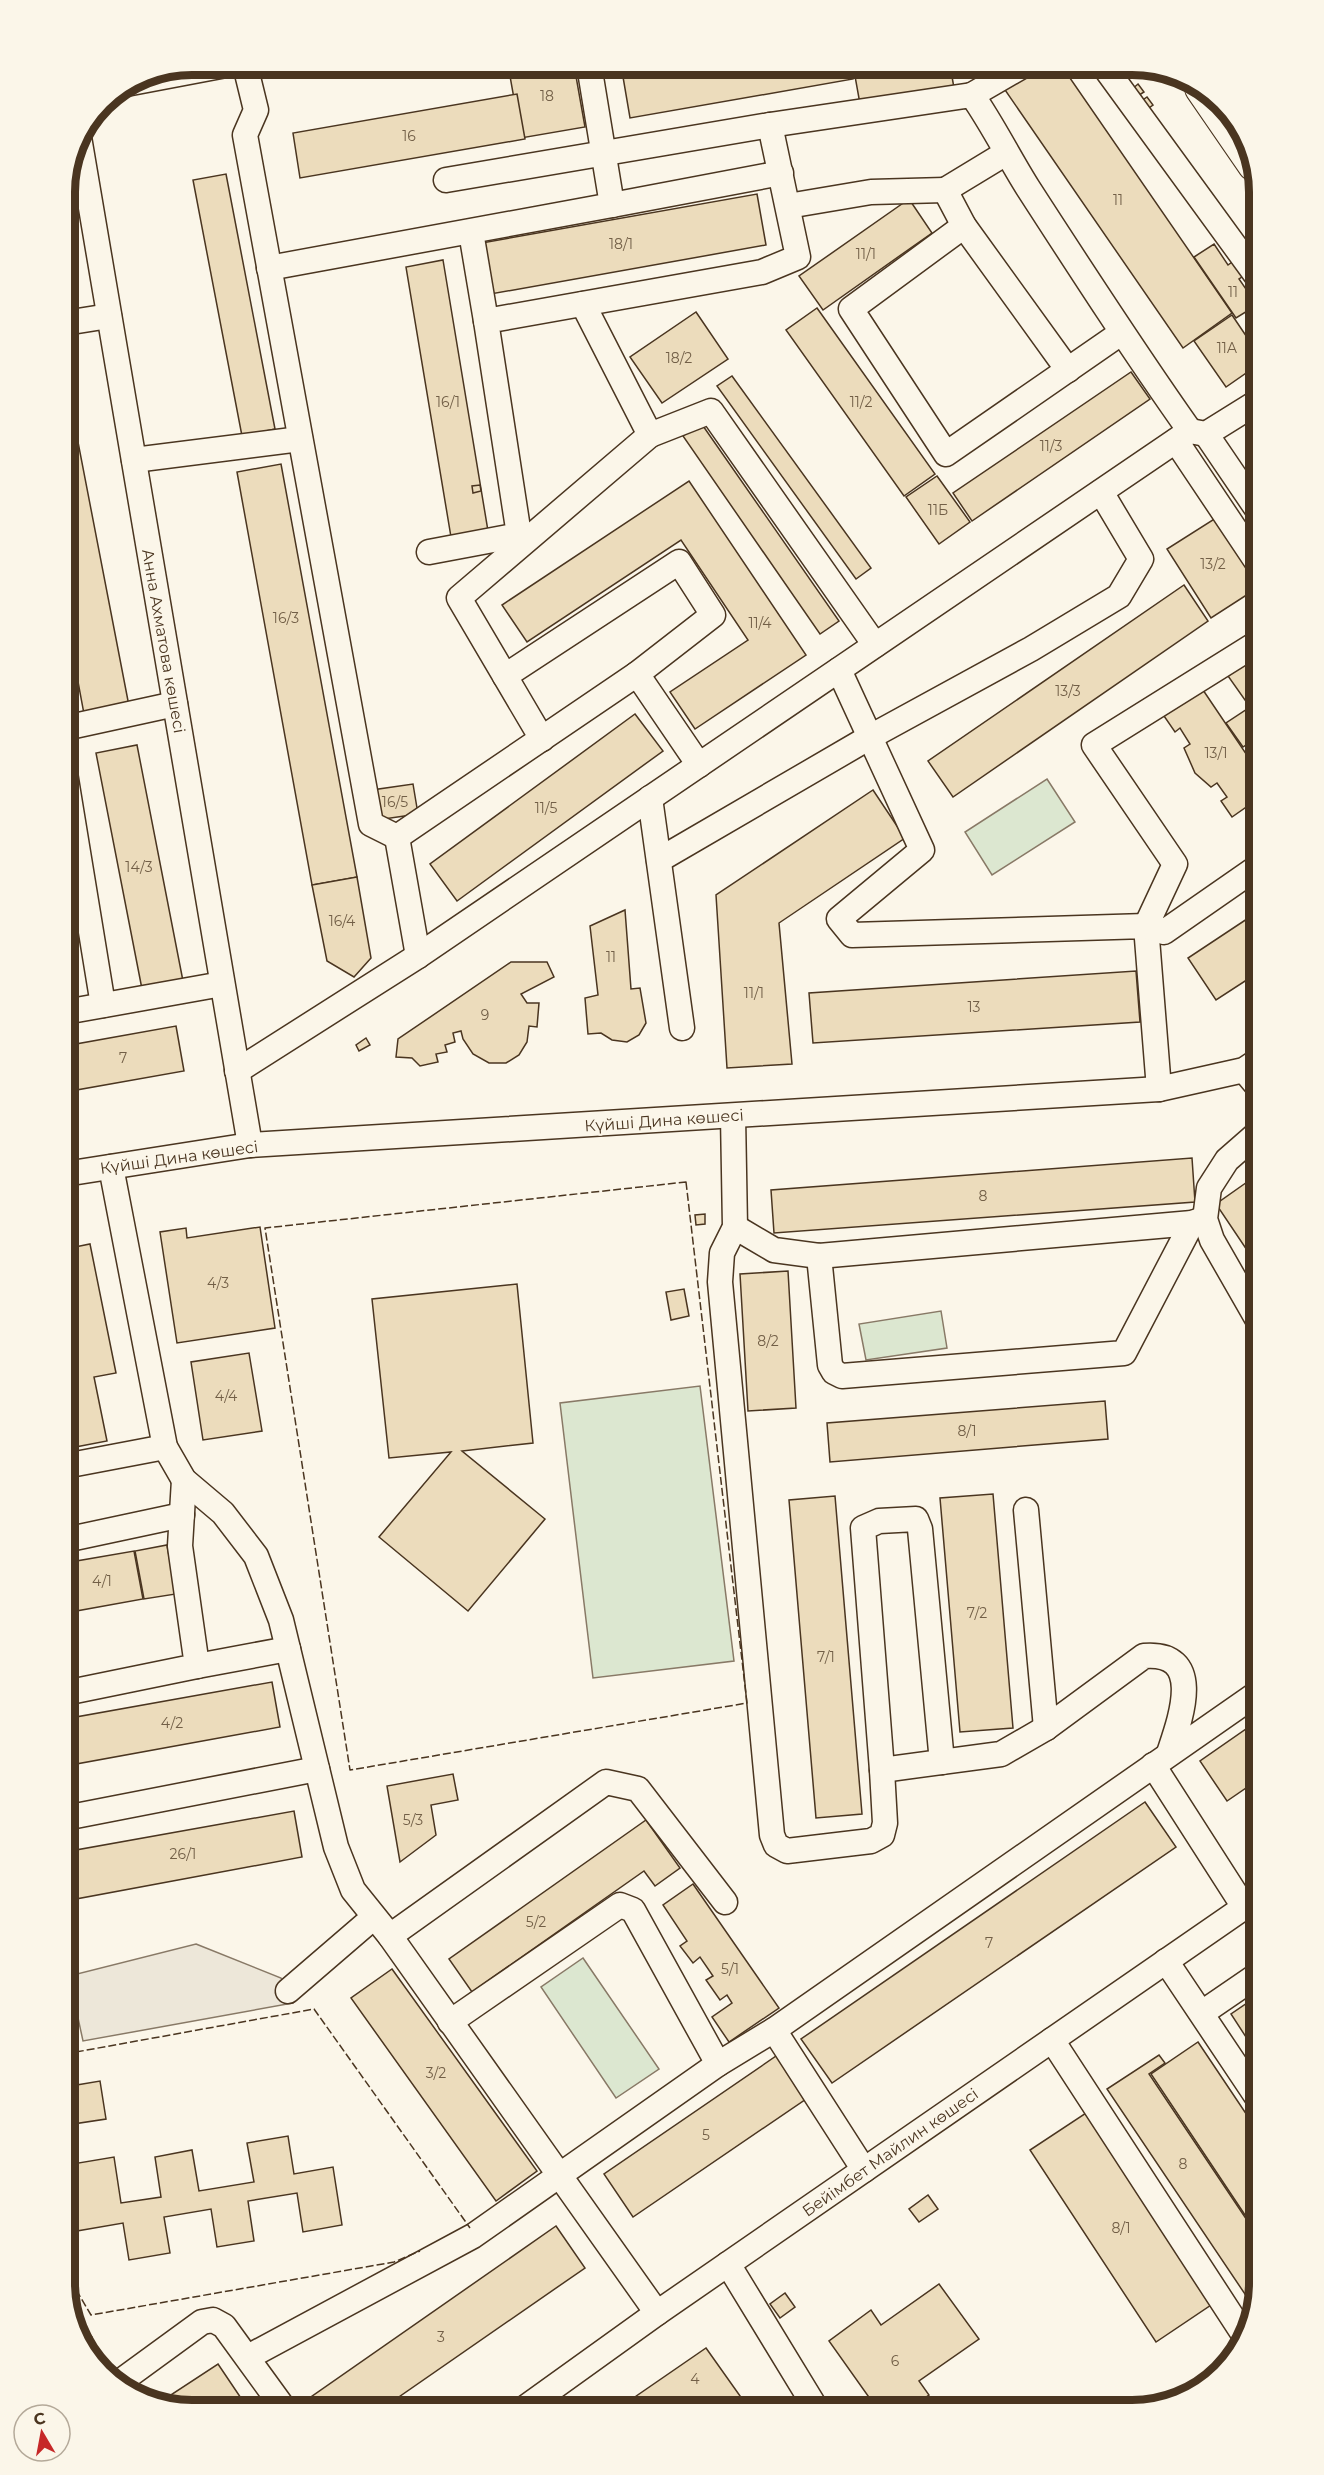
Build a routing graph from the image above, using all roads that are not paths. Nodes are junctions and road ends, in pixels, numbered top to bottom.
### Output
1 (248, 75) edge
2 (591, 75) edge
3 (1007, 75) edge
4 (1110, 75) edge
5 (972, 95) junction
6 (1218, 112) edge
7 (770, 125) junction
8 (1234, 136) edge
9 (1006, 153) junction
10 (82, 154) edge
11 (604, 155) junction
12 (781, 173) junction
13 (446, 180) dead end
14 (945, 190) junction
15 (612, 205) junction
16 (788, 206) junction
17 (964, 226) junction
18 (471, 232) junction
19 (1249, 264) edge
20 (269, 268) junction
21 (583, 304) junction
22 (109, 316) junction
23 (75, 321) edge
24 (486, 321) junction
25 (1121, 333) junction
26 (1068, 370) junction
27 (1249, 407) edge
28 (650, 435) junction
29 (1191, 436) junction
30 (300, 439) junction
31 (134, 460) junction
32 (1101, 492) junction
33 (1249, 500) edge
34 (1249, 544) edge
35 (429, 552) dead end
36 (875, 645) junction
37 (1249, 649) edge
38 (839, 670) junction
39 (637, 674) junction
40 (505, 675) junction
41 (175, 704) junction
42 (75, 726) edge
43 (870, 737) junction
44 (542, 739) junction
45 (699, 765) junction
46 (650, 798) junction
47 (75, 834) edge
48 (397, 837) junction
49 (659, 860) junction
50 (1249, 874) edge
51 (1146, 926) junction
52 (418, 956) junction
53 (222, 984) junction
54 (103, 1005) junction
55 (75, 1010) edge
56 (682, 1028) dead end
57 (237, 1071) junction
58 (1249, 1074) edge
59 (1159, 1089) junction
60 (733, 1116) junction
61 (1249, 1141) edge
62 (250, 1146) junction
63 (111, 1167) junction
64 (75, 1172) edge
65 (1198, 1221) junction
66 (735, 1227) junction
67 (819, 1256) junction
68 (1249, 1303) edge
69 (165, 1447) junction
70 (75, 1464) edge
71 (184, 1479) junction
72 (1026, 1510) dead end
73 (182, 1515) junction
74 (75, 1538) edge
75 (288, 1649) junction
76 (197, 1666) junction
77 (75, 1691) edge
78 (1249, 1699) edge
79 (1046, 1728) junction
80 (1161, 1759) junction
81 (942, 1762) junction
82 (317, 1769) junction
83 (882, 1770) junction
84 (75, 1816) edge
85 (1249, 1897) edge
86 (725, 1902) dead end
87 (1249, 1904) edge
88 (374, 1917) junction
89 (390, 1936) junction
90 (1166, 1961) junction
91 (1249, 1981) edge
92 (288, 1991) dead end
93 (1202, 2013) junction
94 (450, 2022) junction
95 (774, 2030) junction
96 (1052, 2040) junction
97 (718, 2064) junction
98 (1249, 2084) edge
99 (864, 2170) junction
100 (561, 2175) junction
101 (728, 2264) junction
102 (657, 2313) junction
103 (1240, 2329) edge
104 (248, 2357) junction
105 (125, 2378) edge
106 (278, 2400) edge
107 (536, 2400) edge
108 (811, 2400) edge

1 - 20 street
2 - 11 street
3 - 5 street
4 - 19 street
5 - 7 street
5 - 9 street
6 - 8 main road
7 - 11 street
7 - 12 street
9 - 14 street
9 - 25 street
10 - 22 street, Анна Ахматова көшесі
11 - 13 street
11 - 15 street
12 - 15 street
12 - 16 street
14 - 16 street
14 - 17 street
15 - 18 street
16 - 21 street
17 - 26 street
17 - 26 street
18 - 20 street
18 - 24 street
20 - 30 street
21 - 24 street
21 - 28 street
22 - 23 street
22 - 31 street, Анна Ахматова көшесі
24 - 35 street
25 - 26 street
25 - 29 street
27 - 29 street
28 - 36 street
28 - 40 street
29 - 32 street
29 - 33 street
29 - 34 street
30 - 31 street
30 - 48 street
31 - 41 street, Анна Ахматова көшесі
32 - 36 street
32 - 43 street
36 - 38 street
37 - 51 street
38 - 43 street
38 - 45 street
39 - 40 street
39 - 44 street
39 - 45 street
40 - 44 street
41 - 42 street
41 - 53 street, Анна Ахматова көшесі
43 - 49 street
43 - 51 street
44 - 48 street
45 - 46 street
46 - 49 street
46 - 52 street
47 - 54 street
48 - 52 street
49 - 56 street
50 - 51 street
51 - 59 street
52 - 57 street
53 - 54 street
53 - 57 street, Анна Ахматова көшесі
54 - 55 street
57 - 62 street, Анна Ахматова көшесі
58 - 59 street, Күйші Дина көшесі
59 - 60 street, Күйші Дина көшесі
60 - 62 street, Күйші Дина көшесі
60 - 66 street
61 - 65 street
62 - 63 street, Күйші Дина көшесі
63 - 64 street, Күйші Дина көшесі
63 - 69 street
65 - 67 street
65 - 67 street
65 - 68 street
66 - 67 street
66 - 83 street
69 - 70 street
69 - 71 street
71 - 73 street
71 - 75 street
72 - 79 street
73 - 74 street
73 - 76 street
75 - 76 street
75 - 82 street
76 - 77 street
78 - 80 street
79 - 80 street
79 - 81 street
80 - 85 street
80 - 95 street
81 - 83 street
81 - 83 street
82 - 84 street
82 - 88 street
86 - 89 street
87 - 90 street, Бейімбет Майлин көшесі
88 - 89 street
88 - 92 street
89 - 94 street
90 - 93 street
90 - 96 street, Бейімбет Майлин көшесі
91 - 93 street
93 - 98 street
94 - 97 street
94 - 100 street
95 - 97 street
95 - 99 street
96 - 99 street, Бейімбет Майлин көшесі
96 - 103 street
97 - 100 street
99 - 101 street, Бейімбет Майлин көшесі
100 - 102 street
100 - 104 street
101 - 102 street, Бейімбет Майлин көшесі
101 - 108 street
102 - 107 street, Бейімбет Майлин көшесі
104 - 105 street
104 - 106 street

